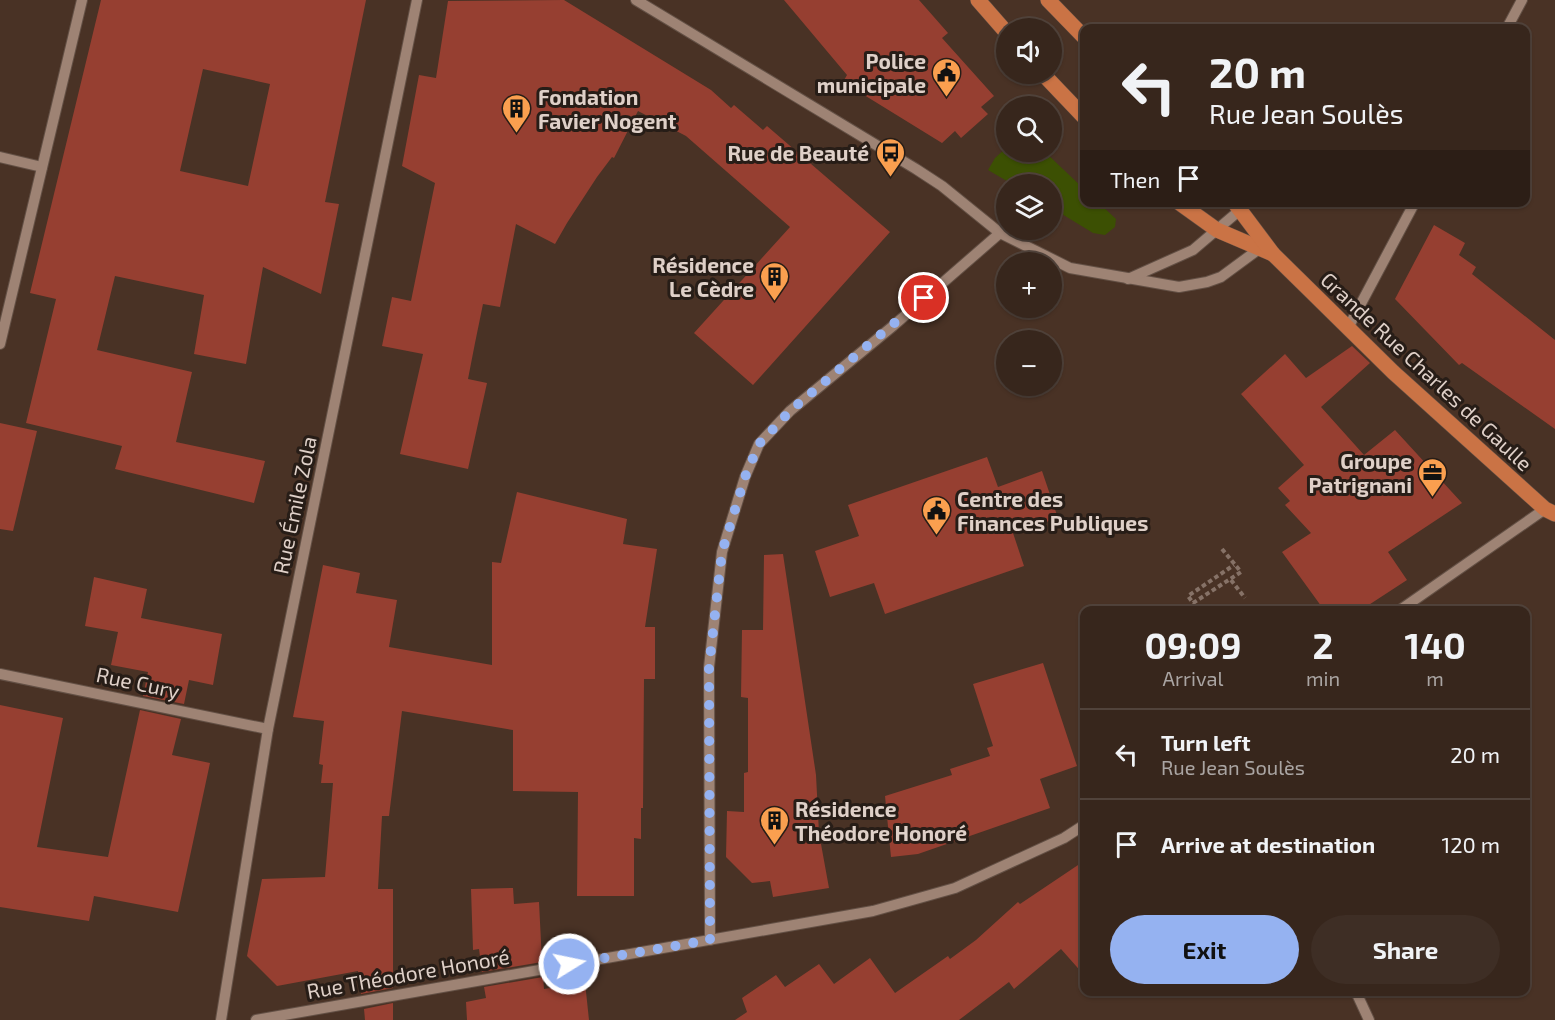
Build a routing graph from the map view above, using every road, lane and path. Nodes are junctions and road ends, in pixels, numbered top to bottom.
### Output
1 (82, 0) edge
2 (417, 0) edge
3 (636, 0) edge
4 (978, 0) edge
5 (1048, 0) edge
6 (1522, 0) edge
7 (996, 21) edge
8 (1509, 24) edge
9 (1080, 33) edge
10 (1053, 84) edge
11 (1080, 113) edge
12 (0, 157) edge
13 (42, 167) junction
14 (1185, 207) edge
15 (1236, 207) edge
16 (1238, 207) edge
17 (1412, 207) edge
18 (996, 230) edge
19 (1218, 230) junction
20 (996, 236) edge
21 (1014, 240) edge
22 (1266, 251) junction
23 (1127, 279) junction
24 (1348, 328) junction
25 (0, 344) edge
26 (1550, 512) edge
27 (1221, 549) dead end
28 (1234, 565) junction
29 (1231, 579) junction
30 (1245, 598) dead end
31 (1406, 606) edge
32 (0, 674) edge
33 (268, 729) junction
34 (1080, 828) edge
35 (710, 940) junction
36 (1358, 996) edge
37 (221, 1020) edge
38 (256, 1020) edge
39 (1369, 1020) edge

1 - 13 street
2 - 33 street, Rue Émile Zola
3 - 18 street
4 - 7 main road
5 - 9 main road
6 - 8 street
10 - 11 main road
12 - 13 street
13 - 25 street
14 - 19 main road, Grande Rue Charles de Gaulle
15 - 19 street
16 - 22 main road, Grande Rue Charles de Gaulle
17 - 24 street
19 - 22 main road, Grande Rue Charles de Gaulle
19 - 23 street
20 - 35 street
21 - 23 street
22 - 23 street
22 - 24 main road, Grande Rue Charles de Gaulle
24 - 26 main road, Grande Rue Charles de Gaulle
26 - 31 street
27 - 28 path
28 - 29 path
28 - 29 path
29 - 30 path
32 - 33 street, Rue Cury
33 - 37 street, Rue Émile Zola
34 - 35 street, Rue Théodore Honoré
35 - 38 street, Rue Théodore Honoré
36 - 39 street

